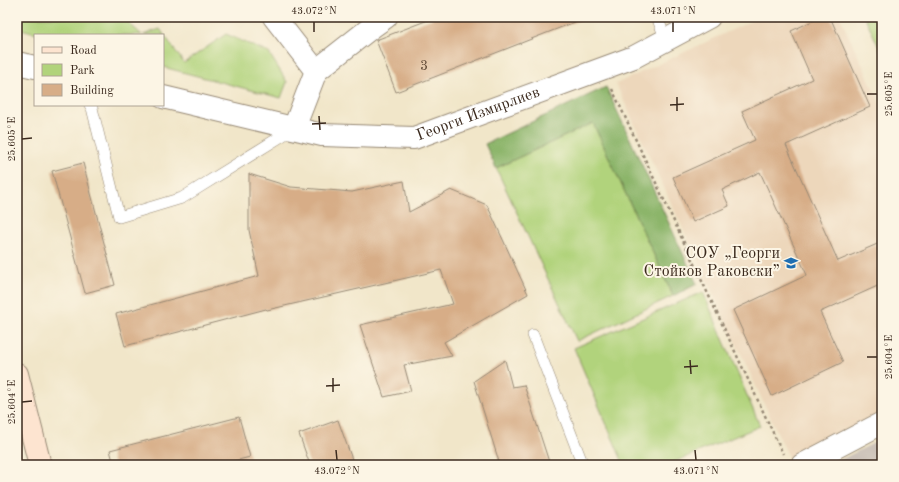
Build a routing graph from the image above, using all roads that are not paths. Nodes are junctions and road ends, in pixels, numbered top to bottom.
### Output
1 (274, 17) edge
2 (657, 17) edge
3 (709, 17) edge
4 (375, 20) edge
5 (666, 40) junction
6 (17, 63) edge
7 (34, 68) edge
8 (316, 72) junction
9 (164, 98) edge
10 (91, 106) edge
11 (294, 128) junction
12 (533, 336) dead end
13 (17, 374) edge
14 (882, 423) edge
15 (794, 461) edge
16 (40, 465) edge
17 (583, 465) edge

1 - 8 street
2 - 5 lane
3 - 5 street, Георги Измирлиев
4 - 8 street
5 - 11 street, Георги Измирлиев
6 - 7 street
8 - 11 street
9 - 11 street, Георги Измирлиев
10 - 11 lane
12 - 17 lane
13 - 16 street
14 - 15 street

